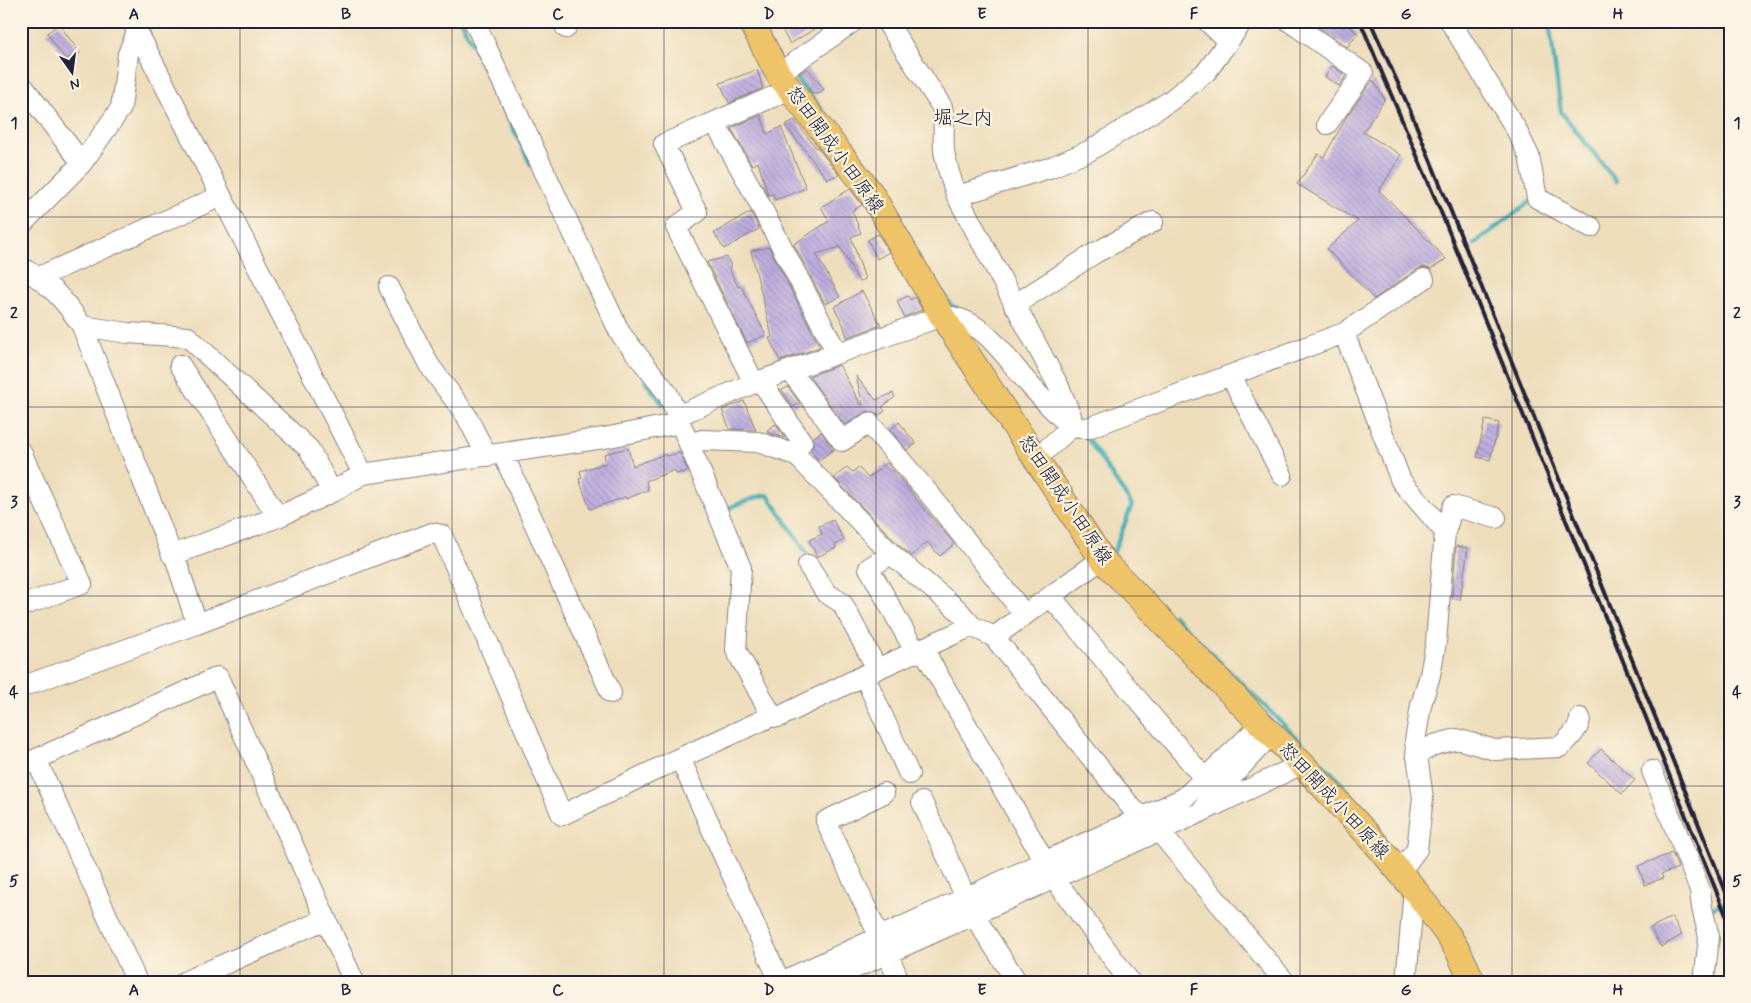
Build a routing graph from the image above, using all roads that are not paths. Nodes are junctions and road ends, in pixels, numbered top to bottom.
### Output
1 (474, 21) edge
2 (751, 21) edge
3 (854, 21) edge
4 (886, 21) edge
5 (1207, 21) edge
6 (1243, 21) edge
7 (1289, 21) edge
8 (1450, 21) edge
9 (134, 26) edge
10 (1228, 41) junction
11 (787, 74) junction
12 (21, 84) edge
13 (715, 123) junction
14 (1327, 124) dead end
15 (82, 163) junction
16 (221, 196) junction
17 (956, 196) junction
18 (1153, 222) dead end
19 (21, 225) edge
20 (1591, 227) dead end
21 (27, 272) edge
22 (1424, 279) dead end
23 (389, 287) dead end
24 (1014, 304) junction
25 (942, 316) junction
26 (82, 326) junction
27 (1344, 333) junction
28 (837, 353) junction
29 (180, 365) dead end
30 (790, 370) junction
31 (1230, 376) junction
32 (757, 382) junction
33 (678, 420) junction
34 (1071, 426) junction
35 (689, 444) junction
36 (21, 452) edge
37 (793, 454) junction
38 (495, 455) junction
39 (1036, 459) junction
40 (363, 474) junction
41 (1282, 475) dead end
42 (332, 492) junction
43 (278, 517) junction
44 (1496, 518) dead end
45 (1445, 532) junction
46 (174, 554) junction
47 (891, 554) junction
48 (1102, 559) junction
49 (808, 565) dead end
50 (1051, 597) junction
51 (21, 606) edge
52 (1025, 615) junction
53 (197, 624) junction
54 (972, 626) junction
55 (994, 637) junction
56 (919, 651) junction
57 (870, 672) junction
58 (21, 687) edge
59 (611, 693) dead end
60 (772, 716) junction
61 (1580, 718) dead end
62 (1267, 729) junction
63 (1416, 755) junction
64 (680, 758) junction
65 (29, 762) edge
66 (1302, 764) junction
67 (1652, 771) dead end
68 (909, 774) dead end
69 (1205, 779) junction
70 (884, 793) dead end
71 (922, 802) dead end
72 (1199, 812) junction
73 (1151, 824) junction
74 (1049, 869) junction
75 (1407, 880) junction
76 (970, 906) junction
77 (326, 919) junction
78 (884, 945) junction
79 (137, 982) edge
80 (184, 982) edge
81 (354, 982) edge
82 (781, 982) edge
83 (824, 982) edge
84 (893, 982) edge
85 (1017, 982) edge
86 (1130, 982) edge
87 (1285, 982) edge
88 (1406, 982) edge
89 (1473, 982) edge
90 (1704, 982) edge

1 - 33 street
2 - 11 main road, 怒田開成小田原線
3 - 11 street
4 - 17 street
5 - 10 street
6 - 10 street
7 - 14 street
8 - 20 street
9 - 15 street
9 - 16 street
10 - 17 street
11 - 13 street
11 - 25 main road, 怒田開成小田原線
12 - 15 street
13 - 28 street
13 - 32 street
15 - 19 street
16 - 21 street
16 - 40 street
17 - 24 street
18 - 24 street
21 - 26 street
22 - 27 street
23 - 38 street
24 - 34 street
25 - 28 street
25 - 34 street
25 - 39 main road, 怒田開成小田原線
26 - 42 street
26 - 46 street
27 - 31 street
27 - 45 street
28 - 30 street
29 - 43 street
30 - 32 street
30 - 52 street
31 - 34 street
31 - 41 street
32 - 33 street
32 - 37 street
33 - 35 street
33 - 38 street
34 - 39 street
35 - 37 street
35 - 60 street
36 - 51 street
37 - 47 street
38 - 40 street
38 - 59 street
39 - 48 main road, 怒田開成小田原線
40 - 42 street
42 - 43 street
43 - 46 street
44 - 45 street
45 - 63 street
46 - 53 street
47 - 54 street
47 - 56 street
48 - 50 street
48 - 62 main road, 怒田開成小田原線
49 - 57 street
50 - 52 street
50 - 69 street
52 - 55 street
53 - 58 street
53 - 64 street
54 - 55 street
54 - 56 street
55 - 73 street
56 - 57 street
56 - 74 street
57 - 60 street
57 - 68 street
60 - 64 street
61 - 63 street
62 - 66 main road, 怒田開成小田原線
62 - 69 street
62 - 72 street
63 - 75 street
64 - 82 street
65 - 77 street
65 - 79 street
66 - 72 street
66 - 75 main road, 怒田開成小田原線
67 - 90 street
69 - 73 street
70 - 78 street
71 - 76 street
72 - 73 street
73 - 74 street
73 - 87 street
74 - 76 street
74 - 86 street
75 - 88 street
75 - 89 main road, 怒田開成小田原線
76 - 78 street
76 - 85 street
77 - 80 street
77 - 81 street
78 - 82 street
78 - 83 street
78 - 84 street

